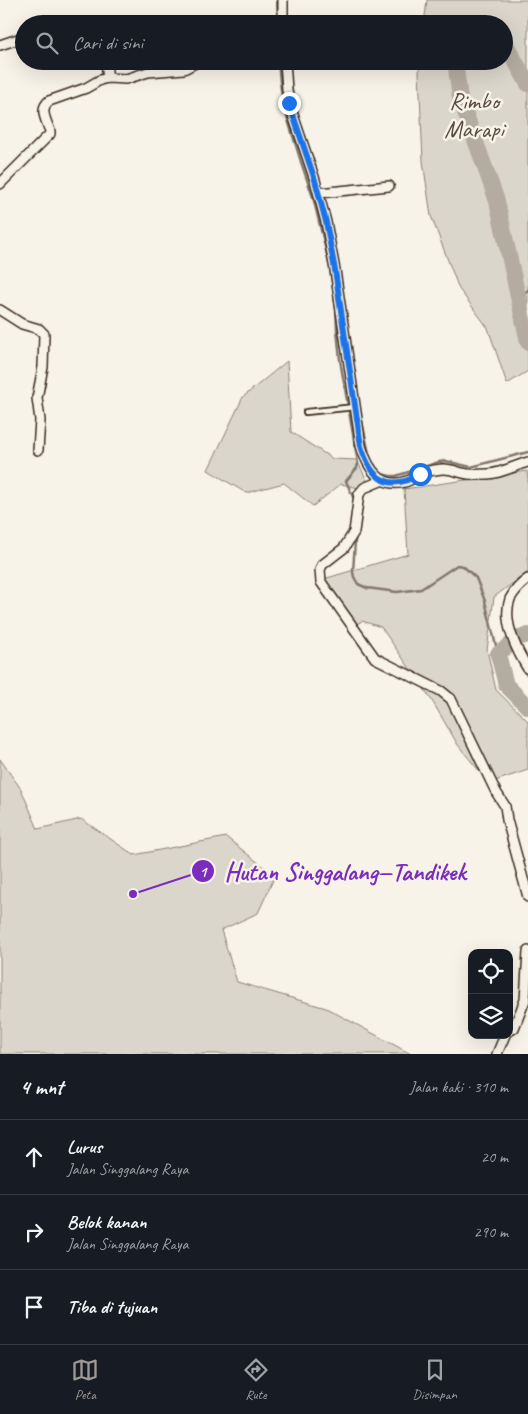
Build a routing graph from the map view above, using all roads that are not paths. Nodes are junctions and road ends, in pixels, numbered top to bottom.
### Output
1 (283, 0) edge
2 (283, 15) edge
3 (15, 40) edge
4 (0, 45) edge
5 (107, 70) edge
6 (172, 70) edge
7 (286, 70) edge
8 (108, 78) junction
9 (0, 184) edge
10 (389, 186) dead end
11 (319, 193) junction
12 (0, 310) edge
13 (355, 407) junction
14 (306, 412) dead end
15 (38, 450) dead end
16 (528, 462) edge
17 (383, 480) junction
18 (528, 579) edge
19 (528, 669) edge
20 (528, 897) edge
21 (528, 951) edge
22 (526, 1000) edge
23 (513, 1029) edge
24 (503, 1039) edge
25 (497, 1054) edge

1 - 2 street
3 - 4 street
5 - 8 street
6 - 8 street
7 - 11 street
8 - 9 street
10 - 11 street
11 - 13 street
12 - 15 street
13 - 14 lane
13 - 17 street
16 - 17 street
17 - 20 street
18 - 19 street
21 - 22 street
22 - 23 street
24 - 25 street

